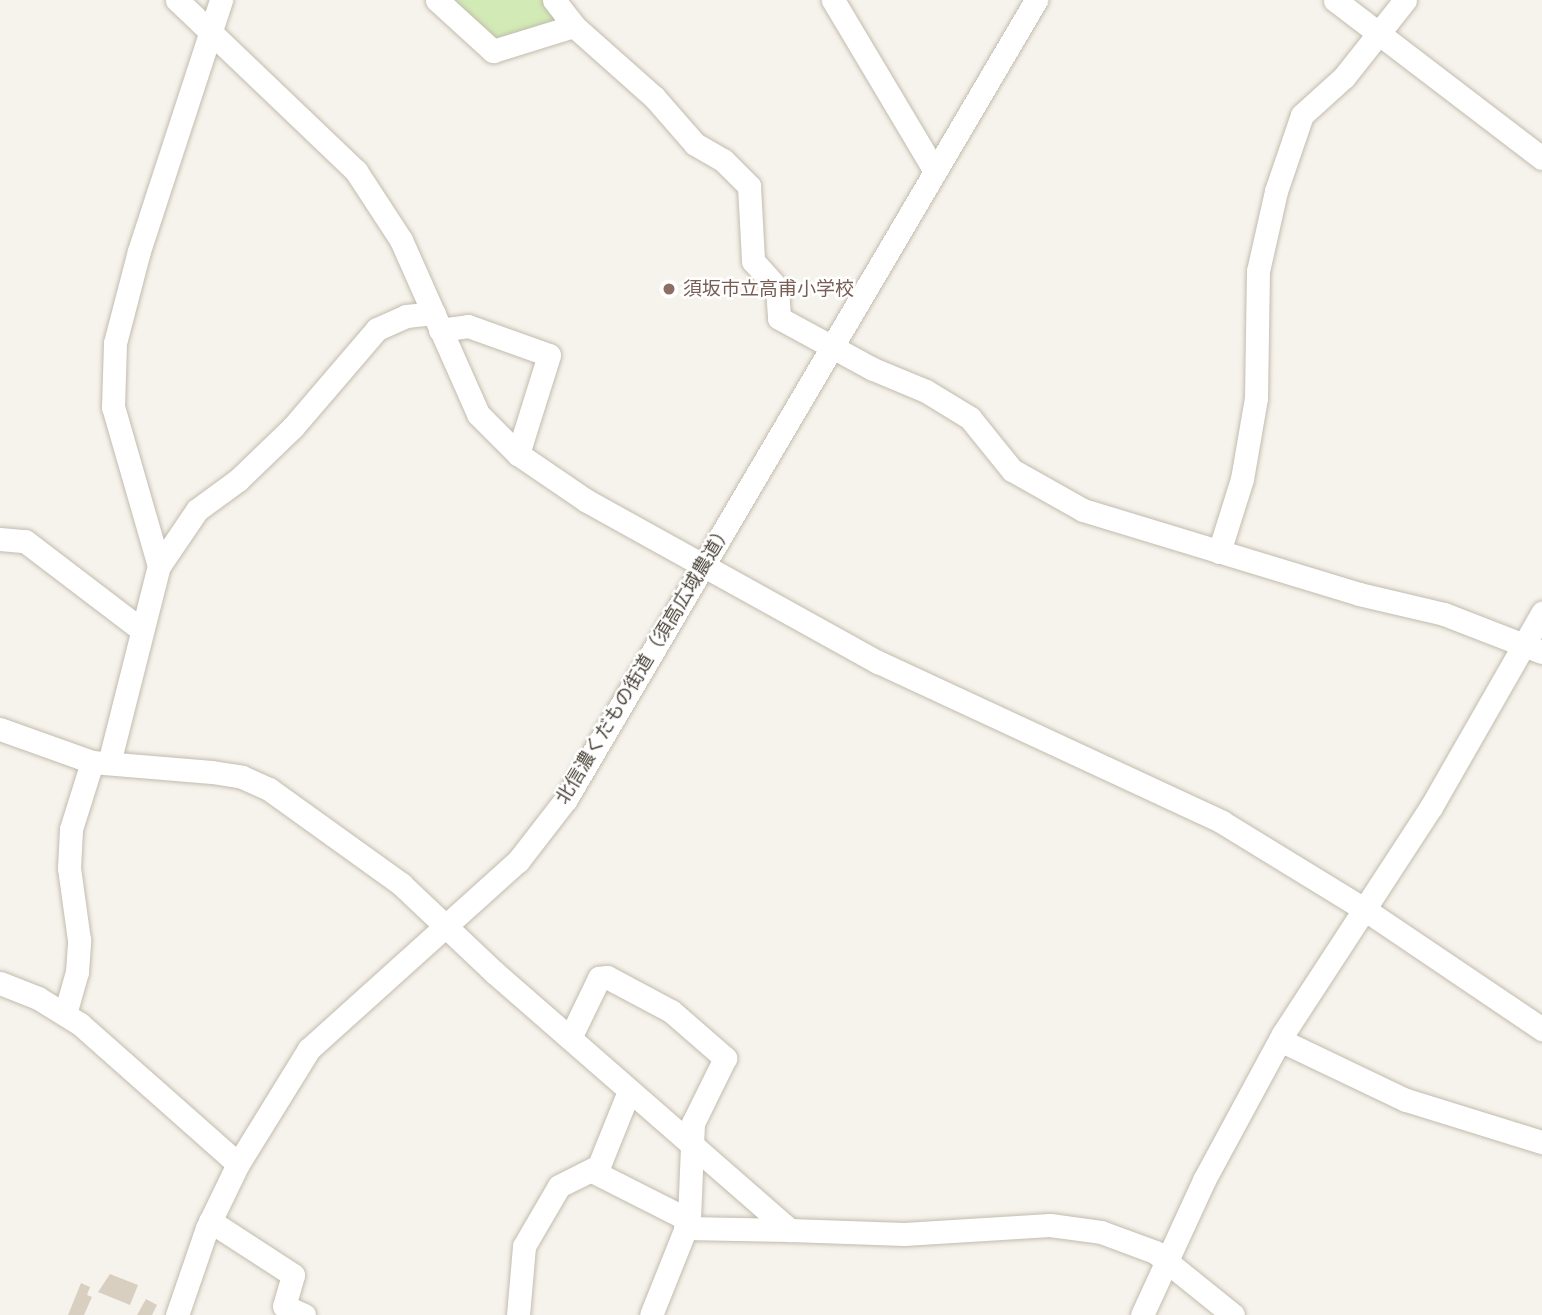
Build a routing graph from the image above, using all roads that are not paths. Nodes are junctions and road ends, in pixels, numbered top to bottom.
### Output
1 (177, 0) edge
2 (221, 0) edge
3 (437, 0) edge
4 (554, 0) edge
5 (833, 0) edge
6 (1036, 0) edge
7 (1335, 0) edge
8 (1405, 0) edge
9 (573, 26) junction
10 (212, 32) junction
11 (1381, 32) junction
12 (1542, 158) edge
13 (935, 171) junction
14 (437, 322) junction
15 (833, 345) junction
16 (518, 454) junction
17 (0, 539) edge
18 (1219, 552) junction
19 (703, 564) junction
20 (159, 566) junction
21 (1542, 612) edge
22 (142, 630) junction
23 (1533, 648) edge
24 (0, 729) edge
25 (101, 763) junction
26 (1364, 909) junction
27 (447, 925) junction
28 (0, 983) edge
29 (65, 1014) junction
30 (1542, 1029) edge
31 (570, 1038) junction
32 (1280, 1040) junction
33 (629, 1091) junction
34 (1542, 1142) edge
35 (692, 1147) junction
36 (238, 1164) junction
37 (599, 1166) junction
38 (210, 1221) junction
39 (687, 1224) junction
40 (790, 1230) junction
41 (1168, 1266) junction
42 (177, 1315) edge
43 (304, 1315) edge
44 (517, 1315) edge
45 (651, 1315) edge
46 (1142, 1315) edge
47 (1233, 1315) edge

1 - 10 street
2 - 10 street
3 - 9 street
4 - 9 street
5 - 13 street
6 - 13 street, 北信濃くだもの街道（須高広域農道）
7 - 11 street
8 - 11 street
9 - 15 street
10 - 14 street
10 - 20 street
11 - 12 street
11 - 18 street
13 - 15 street, 北信濃くだもの街道（須高広域農道）
14 - 16 street
14 - 16 street
14 - 20 street
15 - 18 street
15 - 19 street, 北信濃くだもの街道（須高広域農道）
16 - 19 street
17 - 22 street
18 - 23 street
19 - 26 street
19 - 27 street, 北信濃くだもの街道（須高広域農道）
20 - 22 street
21 - 23 street
22 - 25 street
23 - 26 street
24 - 25 street
25 - 27 street
25 - 29 street
26 - 30 street
26 - 32 street
27 - 31 street
27 - 36 street, 北信濃くだもの街道（須高広域農道）
28 - 29 street
29 - 36 street
31 - 33 street
31 - 35 street
32 - 34 street
32 - 41 street
33 - 35 street
33 - 37 street
35 - 39 street
35 - 40 street
36 - 38 street, 北信濃くだもの街道（須高広域農道）
37 - 39 street
37 - 44 street
38 - 42 street, 北信濃くだもの街道（須高広域農道）
38 - 43 street
39 - 40 street
39 - 45 street
40 - 41 street
41 - 46 street
41 - 47 street

